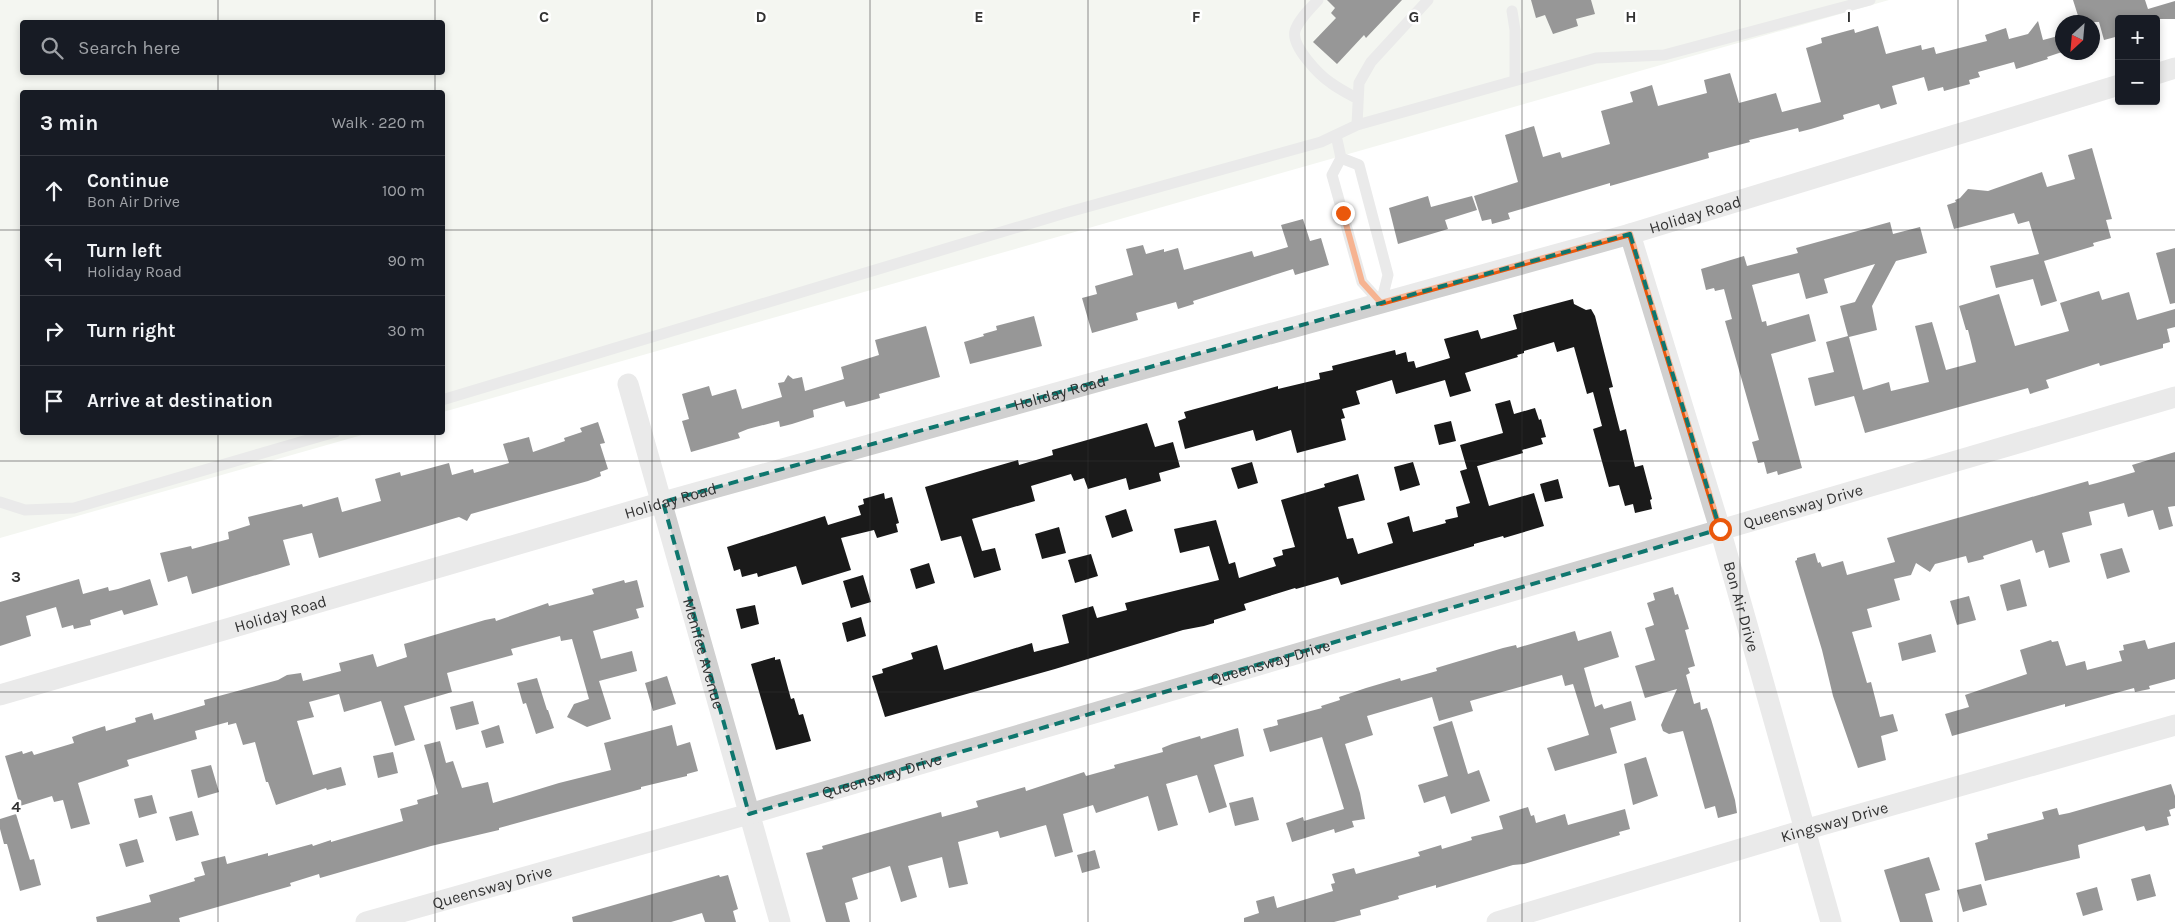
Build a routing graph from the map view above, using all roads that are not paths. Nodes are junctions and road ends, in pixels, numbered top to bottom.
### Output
1 (1318, 0) edge
2 (1428, 0) edge
3 (1870, 0) edge
4 (1512, 12) dead end
5 (2175, 68) edge
6 (2160, 73) edge
7 (1515, 80) junction
8 (2115, 86) edge
9 (1358, 99) junction
10 (1357, 125) junction
11 (1336, 135) junction
12 (1341, 158) junction
13 (1630, 234) junction
14 (1381, 303) junction
15 (628, 384) dead end
16 (2175, 397) edge
17 (445, 399) edge
18 (325, 435) edge
19 (0, 502) edge
20 (663, 502) junction
21 (1720, 529) junction
22 (0, 695) edge
23 (2175, 725) edge
24 (749, 814) junction
25 (1804, 830) junction
26 (366, 922) edge
27 (780, 922) edge
28 (1496, 922) edge
29 (1831, 922) edge

1 - 9 lane
2 - 9 lane
3 - 7 lane
4 - 7 lane
5 - 6 street
7 - 10 lane
8 - 13 street, Holiday Road
9 - 10 lane
10 - 11 lane
11 - 12 lane
11 - 17 lane
12 - 14 lane
12 - 14 lane
13 - 14 street, Holiday Road
13 - 21 street, Bon Air Drive
14 - 20 street, Holiday Road
15 - 20 street, Menifee Avenue
16 - 21 street, Queensway Drive
18 - 19 lane
20 - 22 street, Holiday Road
20 - 24 street, Menifee Avenue
21 - 24 street, Queensway Drive
21 - 25 street, Bon Air Drive
23 - 25 street, Kingsway Drive
24 - 26 street, Queensway Drive
24 - 27 street, Menifee Avenue
25 - 28 street, Kingsway Drive
25 - 29 street, Bon Air Drive

